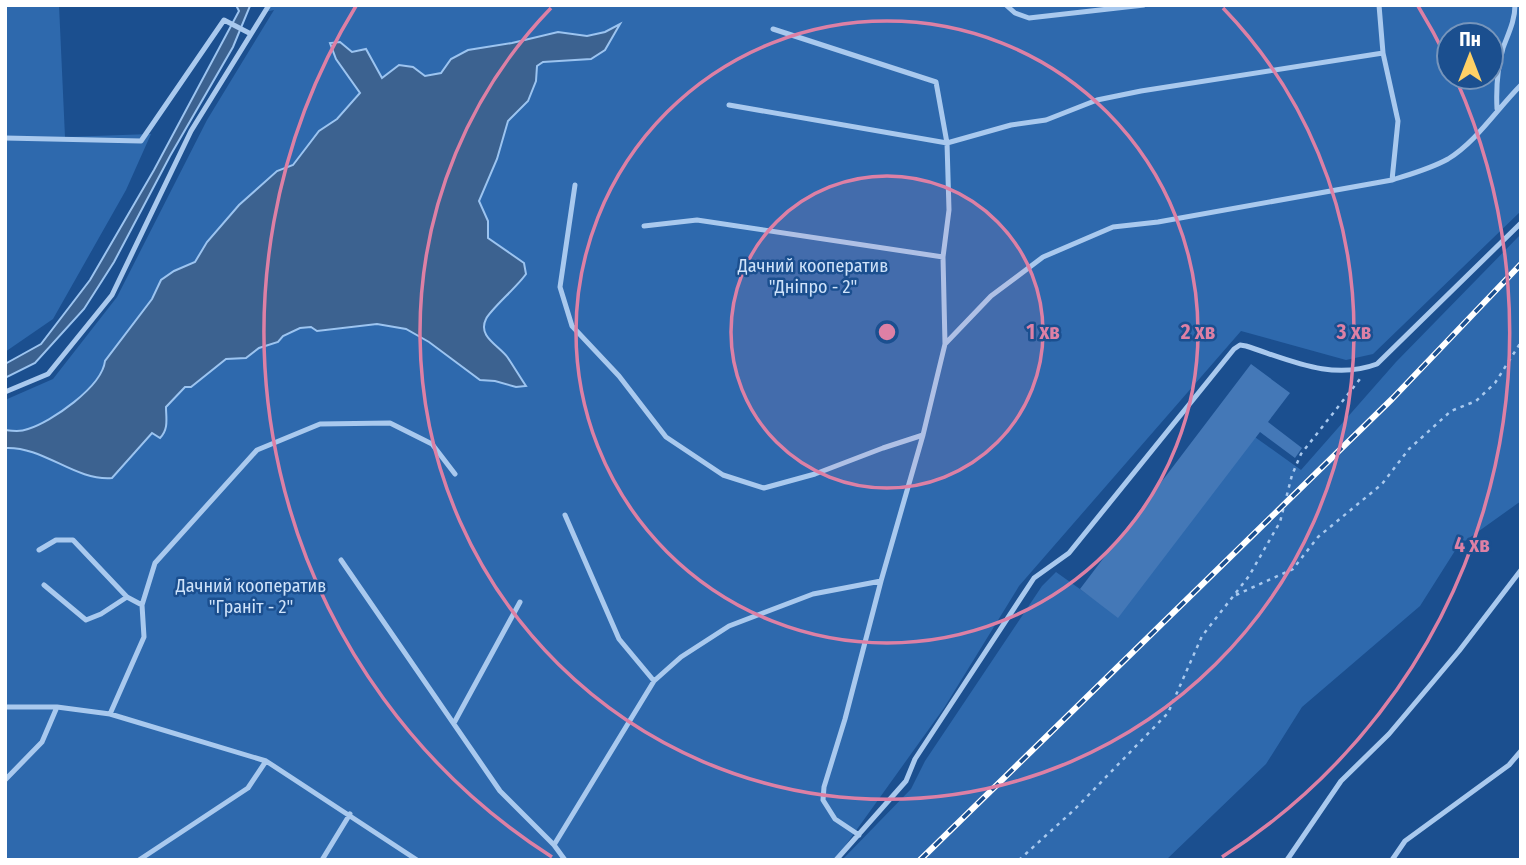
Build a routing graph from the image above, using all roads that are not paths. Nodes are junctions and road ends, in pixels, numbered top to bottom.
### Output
1 (269, 5) edge
2 (1006, 5) edge
3 (1144, 5) edge
4 (1379, 5) edge
5 (1515, 5) edge
6 (773, 29) dead end
7 (251, 34) junction
8 (1383, 53) junction
9 (1521, 85) edge
10 (729, 105) dead end
11 (1497, 109) junction
12 (5, 138) edge
13 (947, 143) junction
14 (1392, 180) junction
15 (575, 185) dead end
16 (1521, 223) edge
17 (645, 226) dead end
18 (943, 257) junction
19 (945, 344) junction
20 (5, 393) edge
21 (923, 435) junction
22 (455, 474) dead end
23 (565, 515) dead end
24 (39, 550) dead end
25 (341, 560) dead end
26 (1521, 570) edge
27 (881, 581) junction
28 (44, 585) dead end
29 (127, 597) junction
30 (520, 602) dead end
31 (142, 605) junction
32 (654, 681) junction
33 (5, 707) edge
34 (57, 707) junction
35 (110, 714) junction
36 (454, 723) junction
37 (1521, 751) edge
38 (266, 761) junction
39 (5, 780) edge
40 (350, 814) junction
41 (859, 835) junction
42 (554, 845) junction
43 (139, 860) edge
44 (322, 860) edge
45 (417, 860) edge
46 (565, 860) edge
47 (836, 860) edge
48 (1287, 860) edge
49 (1392, 860) edge

1 - 7 lane
2 - 3 lane
4 - 8 lane
5 - 11 lane
6 - 13 lane
7 - 12 lane
7 - 20 lane
8 - 13 lane
8 - 14 lane
9 - 11 lane
10 - 13 lane
11 - 14 lane
13 - 18 lane
14 - 19 lane
15 - 21 lane
16 - 41 lane
17 - 18 lane
18 - 19 lane
19 - 21 lane
21 - 27 lane
22 - 31 lane
23 - 32 lane
24 - 29 lane
25 - 36 lane
26 - 48 lane
27 - 32 lane
27 - 41 lane
28 - 29 lane
29 - 31 lane
30 - 36 lane
31 - 35 lane
32 - 42 lane
33 - 34 lane
34 - 35 lane
34 - 39 lane
35 - 38 lane
36 - 42 lane
37 - 49 lane
38 - 40 lane
38 - 43 lane
40 - 44 lane
40 - 45 lane
41 - 47 lane
42 - 46 lane

